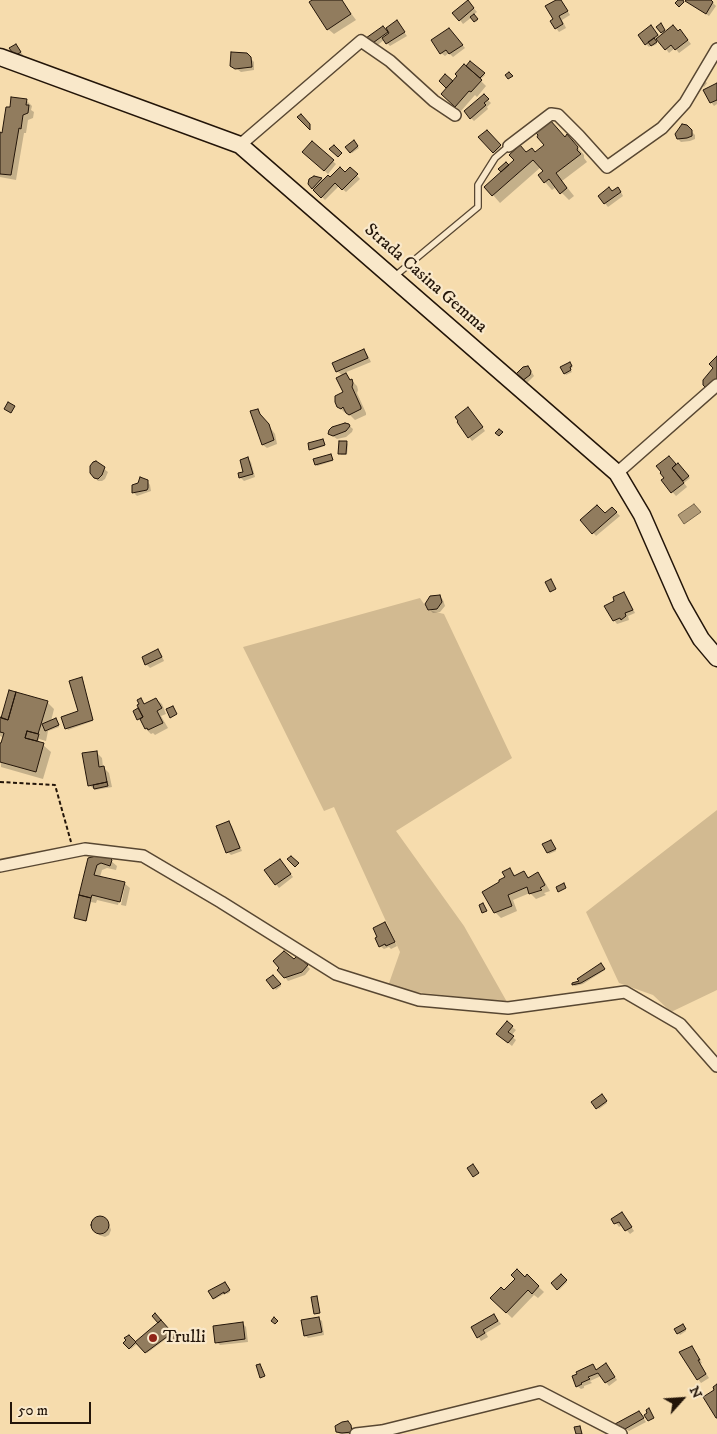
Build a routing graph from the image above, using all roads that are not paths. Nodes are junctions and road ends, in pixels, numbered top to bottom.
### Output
1 (717, 48) edge
2 (0, 57) edge
3 (455, 114) dead end
4 (240, 144) junction
5 (509, 146) joint
6 (394, 278) junction
7 (717, 385) edge
8 (617, 473) junction
9 (717, 658) edge
10 (0, 866) edge
11 (717, 1066) edge
12 (356, 1434) edge
13 (621, 1434) edge

1 - 5 street
2 - 4 street, Strada Casina Gemma
3 - 4 street
4 - 6 street, Strada Casina Gemma
5 - 6 lane
6 - 8 street, Strada Casina Gemma
7 - 8 street
8 - 9 street, Strada Casina Gemma
10 - 11 street
12 - 13 street

